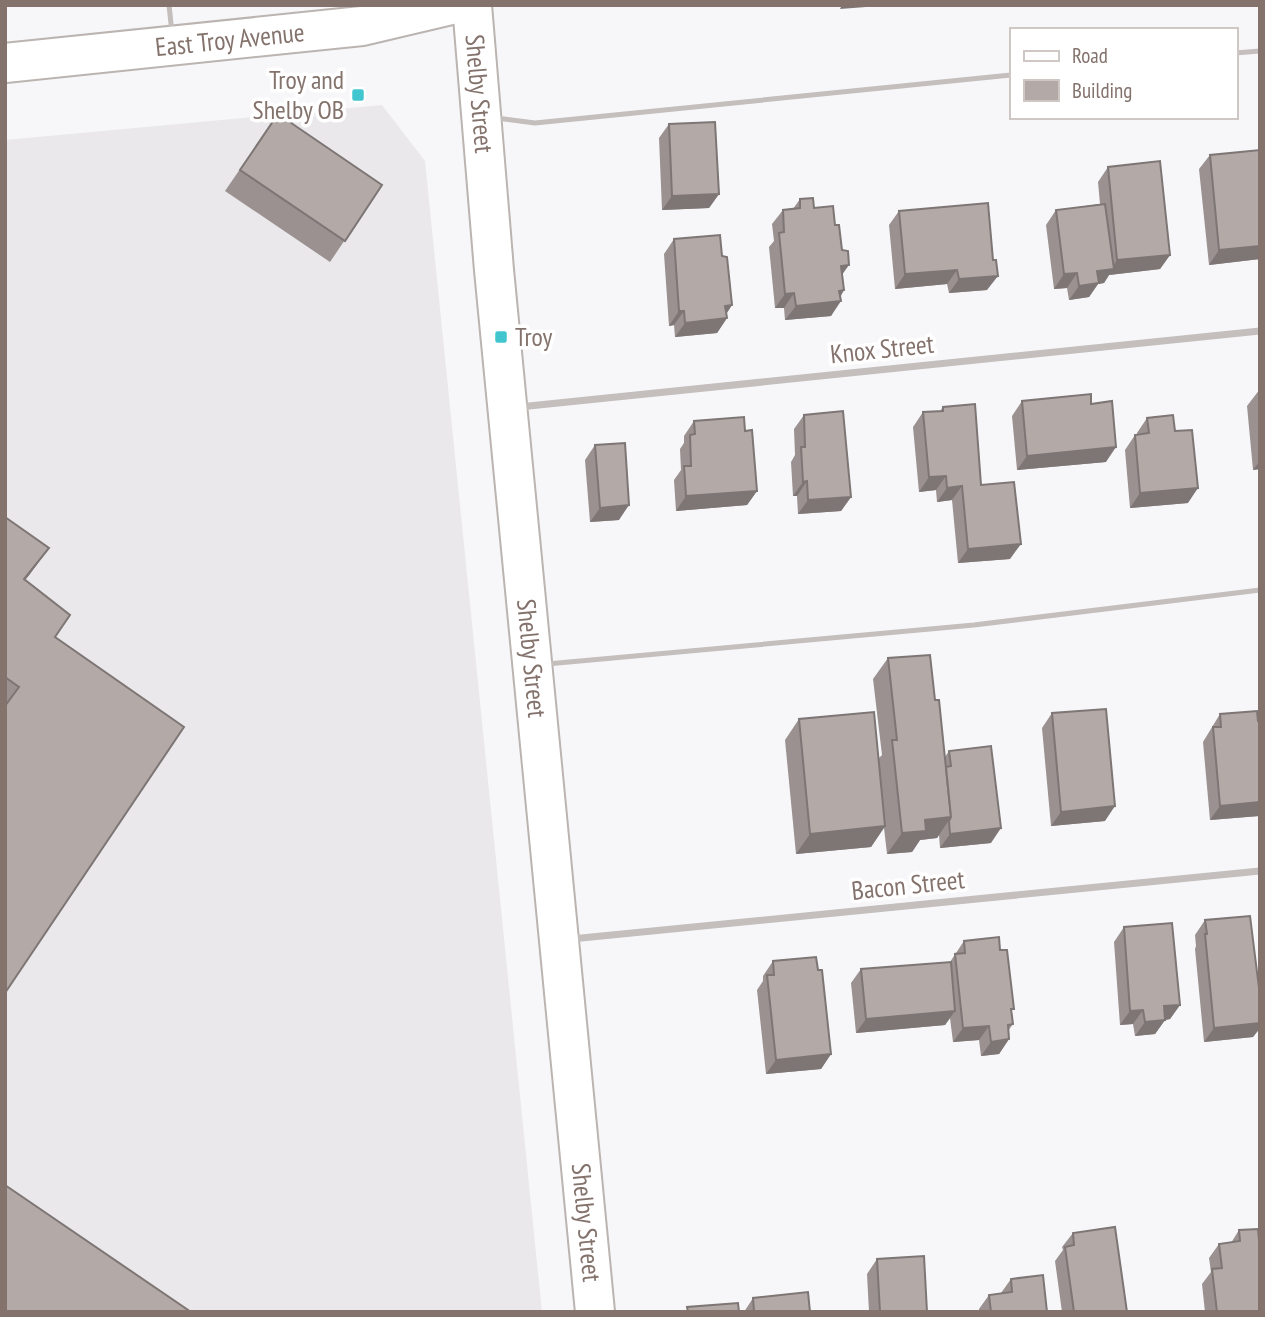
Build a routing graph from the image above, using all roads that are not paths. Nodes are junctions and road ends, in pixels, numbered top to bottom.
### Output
1 (169, 5) edge
2 (451, 5) edge
3 (472, 5) edge
4 (173, 46) junction
5 (1260, 51) edge
6 (1237, 53) edge
7 (5, 63) edge
8 (1010, 75) edge
9 (481, 117) junction
10 (1260, 331) edge
11 (508, 408) junction
12 (1260, 590) edge
13 (533, 665) junction
14 (1260, 871) edge
15 (559, 940) junction
16 (595, 1312) edge

1 - 4 lane
2 - 4 main road, East Troy Avenue
3 - 9 main road, Shelby Street
4 - 7 main road, East Troy Avenue
5 - 6 lane
8 - 9 lane
9 - 11 main road, Shelby Street
10 - 11 street, Knox Street
11 - 13 main road, Shelby Street
12 - 13 lane
13 - 15 main road, Shelby Street
14 - 15 street, Bacon Street
15 - 16 main road, Shelby Street

